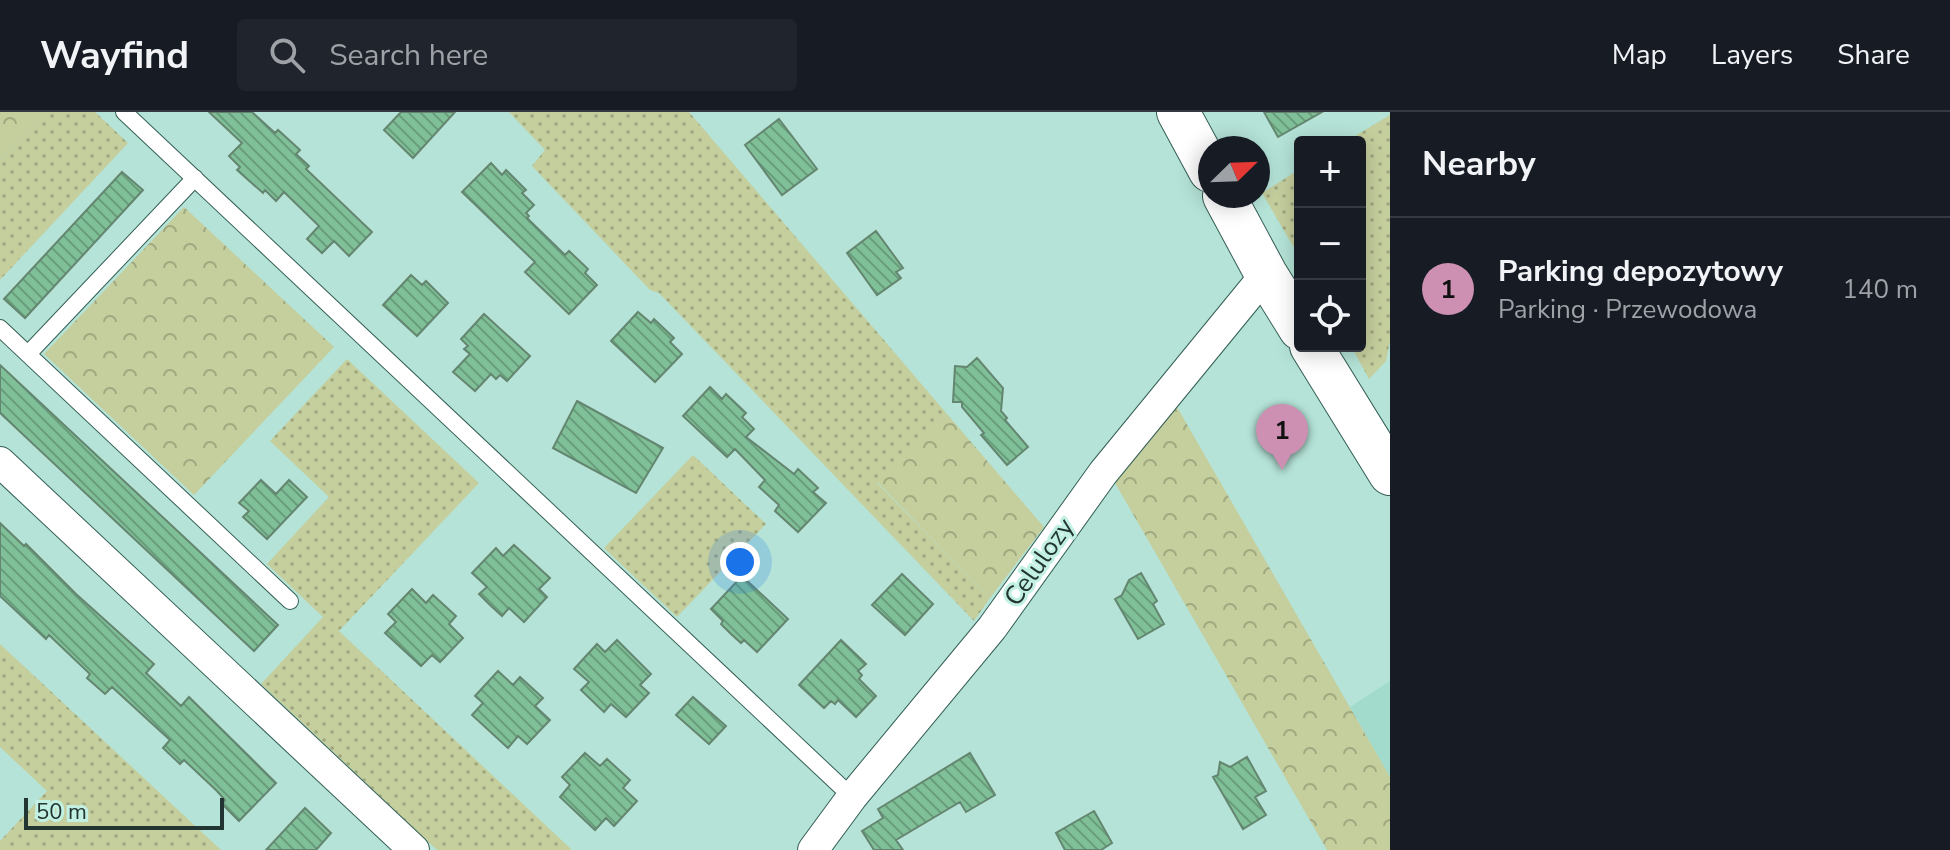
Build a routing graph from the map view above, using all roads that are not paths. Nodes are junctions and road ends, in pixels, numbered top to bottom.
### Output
1 (124, 112) edge
2 (1178, 112) edge
3 (1198, 149) edge
4 (195, 178) junction
5 (1230, 208) edge
6 (1266, 274) junction
7 (1294, 319) edge
8 (0, 328) edge
9 (1315, 352) edge
10 (28, 354) junction
11 (0, 462) edge
12 (1390, 474) edge
13 (290, 601) dead end
14 (852, 797) junction
15 (414, 850) edge
16 (813, 850) edge

1 - 4 lane
2 - 3 street
4 - 10 lane
4 - 14 lane
5 - 6 street
6 - 7 street
6 - 14 street, Celulozy
8 - 10 lane
9 - 12 street
10 - 13 lane
11 - 15 street
14 - 16 street, Celulozy

